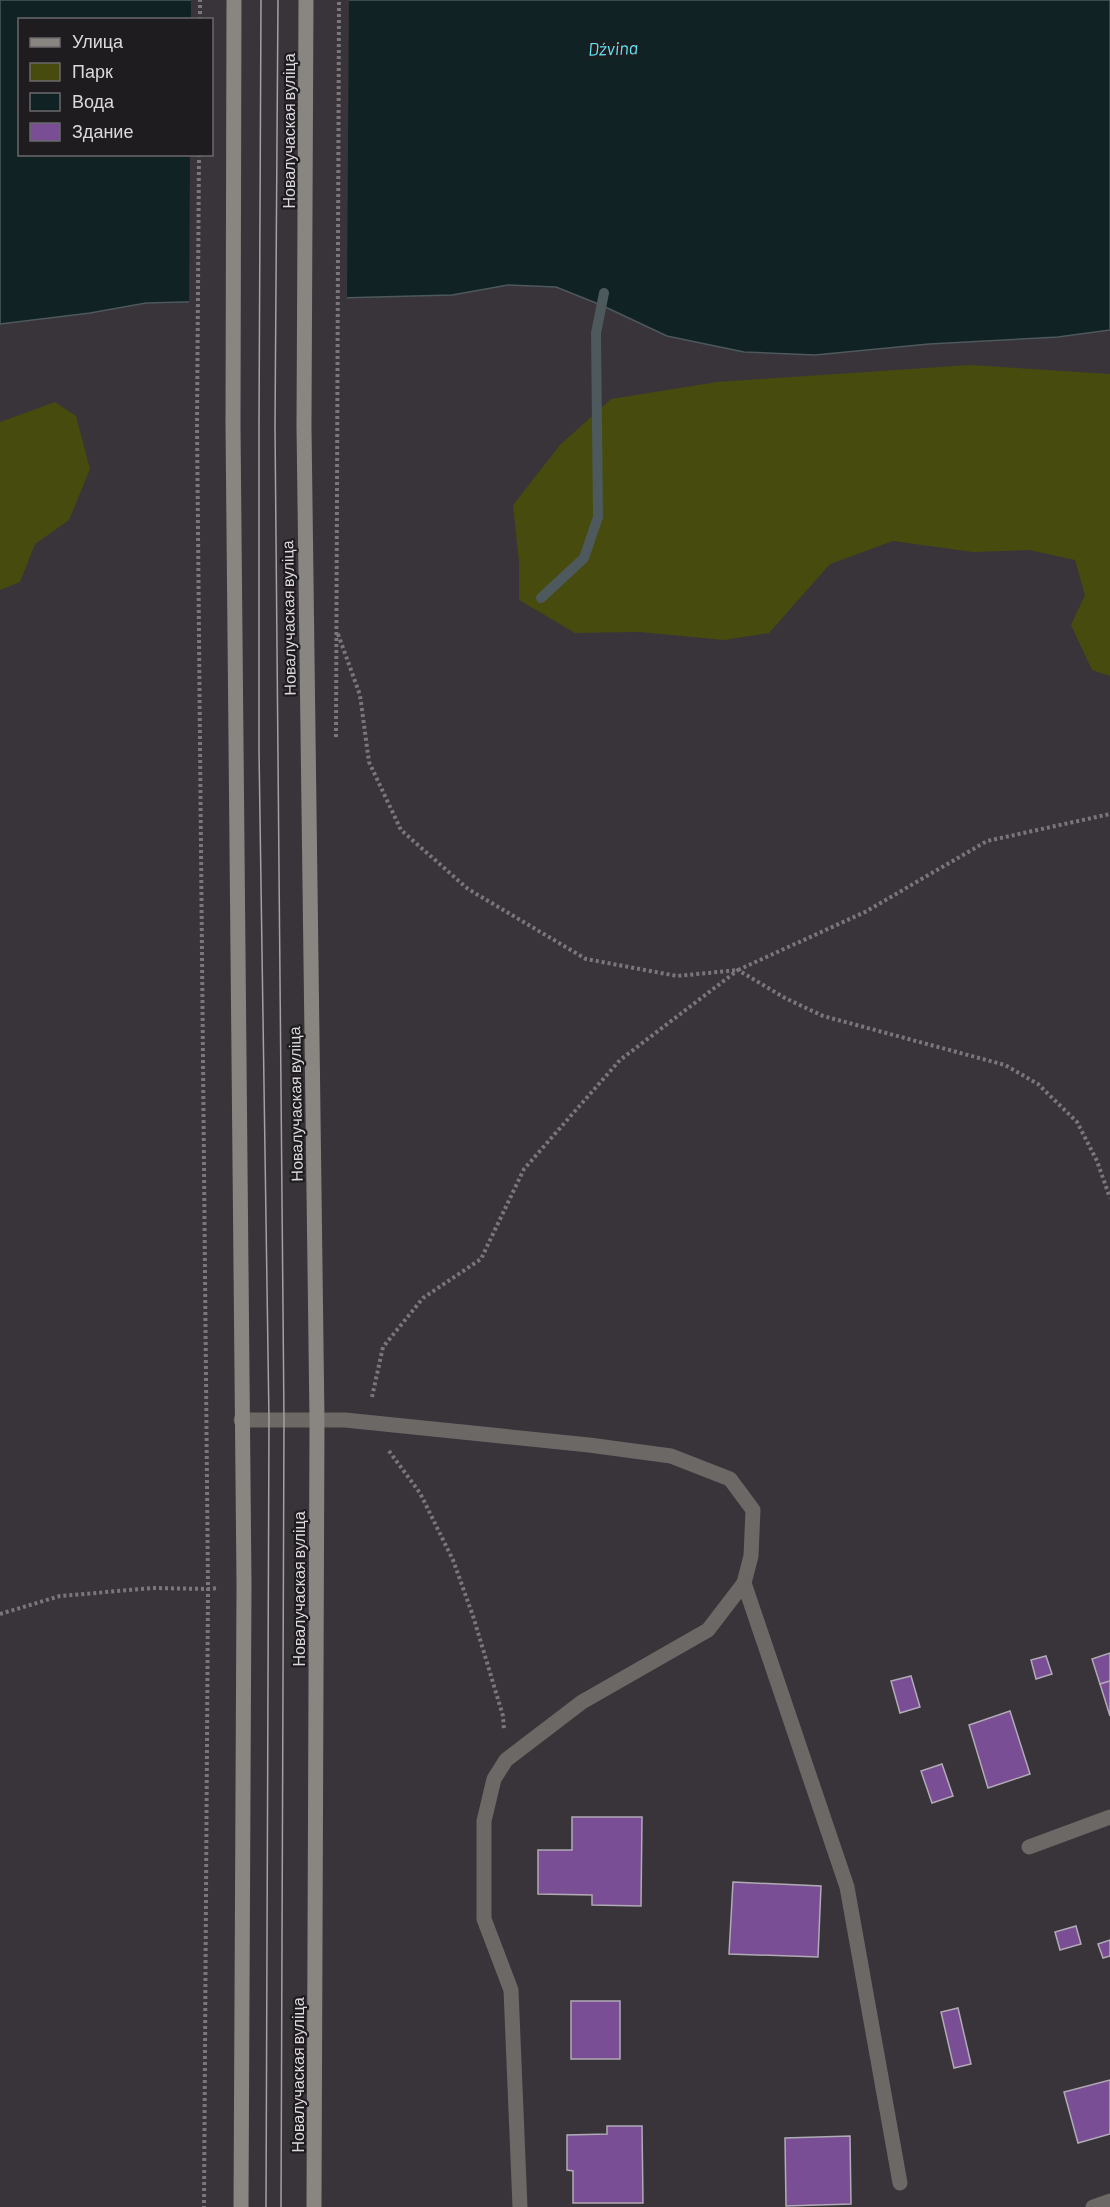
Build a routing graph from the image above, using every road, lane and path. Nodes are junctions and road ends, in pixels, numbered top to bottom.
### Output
1 (200, 0) edge
2 (234, 0) edge
3 (306, 0) edge
4 (339, 0) edge
5 (200, 18) edge
6 (199, 156) edge
7 (336, 426) dead end
8 (336, 630) dead end
9 (1110, 814) edge
10 (738, 970) junction
11 (1110, 1198) edge
12 (241, 1420) junction
13 (317, 1420) junction
14 (367, 1422) junction
15 (744, 1583) junction
16 (244, 1584) junction
17 (208, 1589) junction
18 (0, 1614) edge
19 (506, 1760) junction
20 (1110, 1817) edge
21 (1029, 1847) dead end
22 (900, 2183) dead end
23 (1110, 2201) edge
24 (204, 2207) edge
25 (241, 2207) edge
26 (314, 2207) edge
27 (520, 2207) edge
28 (1093, 2207) edge

1 - 5 path
2 - 12 main road
3 - 13 main road, Новалучаская вуліца
4 - 7 path
6 - 17 path
8 - 10 path
9 - 10 path
10 - 11 path
10 - 14 path
12 - 13 street
12 - 16 main road
13 - 14 street
13 - 26 main road, Новалучаская вуліца
14 - 15 street
14 - 19 path
15 - 19 street
15 - 22 street
16 - 17 path
16 - 25 main road
17 - 18 path
17 - 24 path
19 - 27 street
20 - 21 street
23 - 28 street

